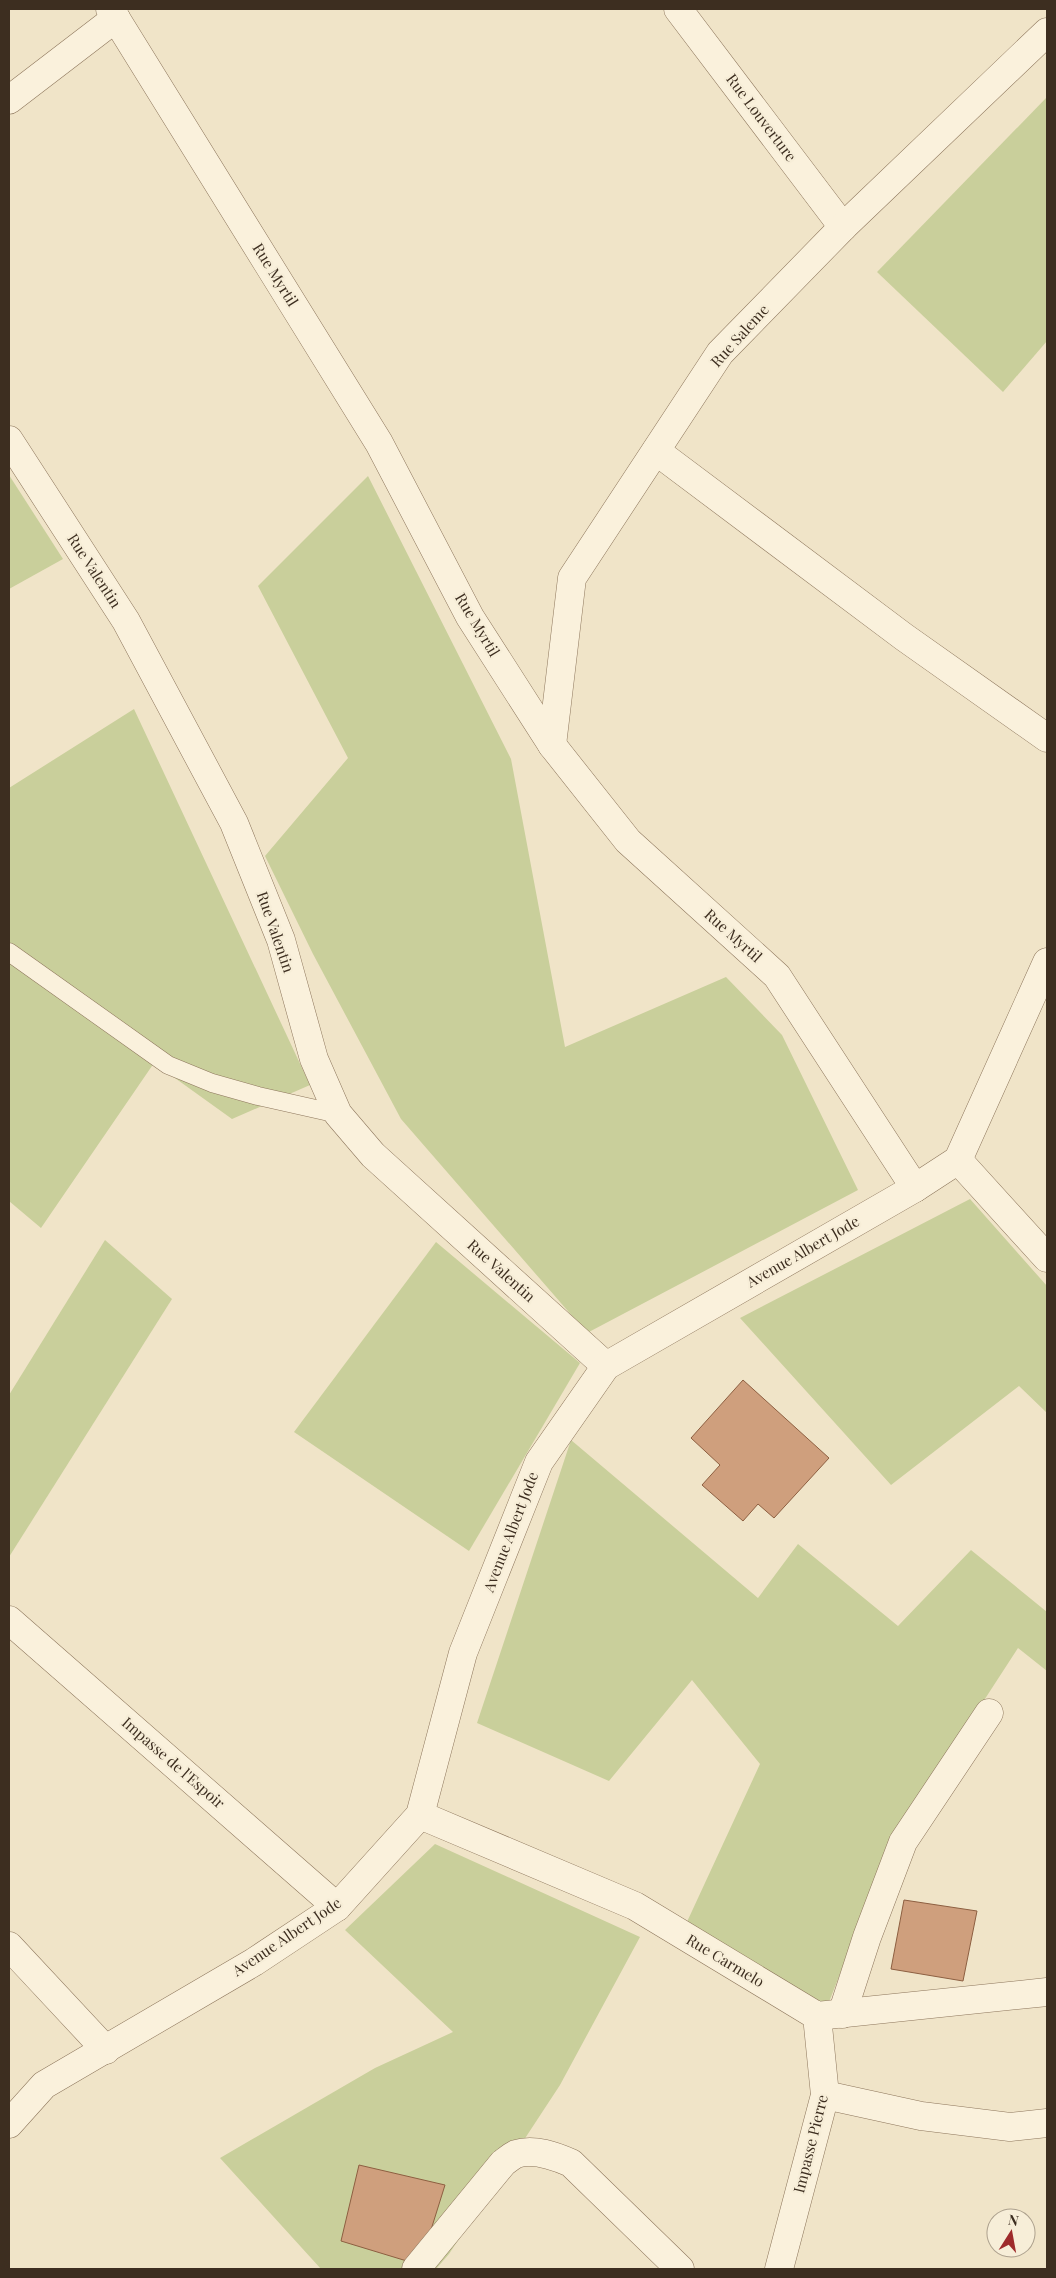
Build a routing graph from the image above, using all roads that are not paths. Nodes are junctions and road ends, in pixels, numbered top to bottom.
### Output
1 (678, 9) edge
2 (113, 13) edge
3 (1047, 32) edge
4 (9, 100) edge
5 (844, 227) junction
6 (9, 440) edge
7 (656, 451) junction
8 (1047, 738) edge
9 (552, 745) junction
10 (9, 952) edge
11 (1047, 962) edge
12 (338, 1114) junction
13 (958, 1160) junction
14 (914, 1188) junction
15 (1047, 1258) edge
16 (606, 1366) junction
17 (9, 1620) edge
18 (989, 1713) dead end
19 (420, 1815) junction
20 (337, 1907) junction
21 (9, 1946) edge
22 (1047, 1992) edge
23 (830, 2015) junction
24 (106, 2050) junction
25 (826, 2094) junction
26 (1047, 2123) edge
27 (9, 2124) edge
28 (416, 2269) edge
29 (680, 2269) edge
30 (778, 2269) edge

1 - 5 street, Rue Louverture
2 - 4 street
2 - 9 street, Rue Myrtil
3 - 5 street, Rue Saleme
5 - 7 street, Rue Saleme
6 - 12 street, Rue Valentin
7 - 8 street
7 - 9 street, Rue Saleme
9 - 14 street, Rue Myrtil
10 - 12 lane
11 - 13 street
12 - 16 street, Rue Valentin
13 - 14 street, Avenue Albert Jode
13 - 15 street
14 - 16 street, Avenue Albert Jode
16 - 19 street, Avenue Albert Jode
17 - 20 street, Impasse de l'Espoir
18 - 23 street
19 - 20 street, Avenue Albert Jode
19 - 23 street, Rue Carmelo
20 - 24 street, Avenue Albert Jode
21 - 24 street
22 - 23 street
23 - 25 street, Impasse Pierre
24 - 27 street, Avenue Albert Jode
25 - 26 street
25 - 30 street, Impasse Pierre
28 - 29 street

